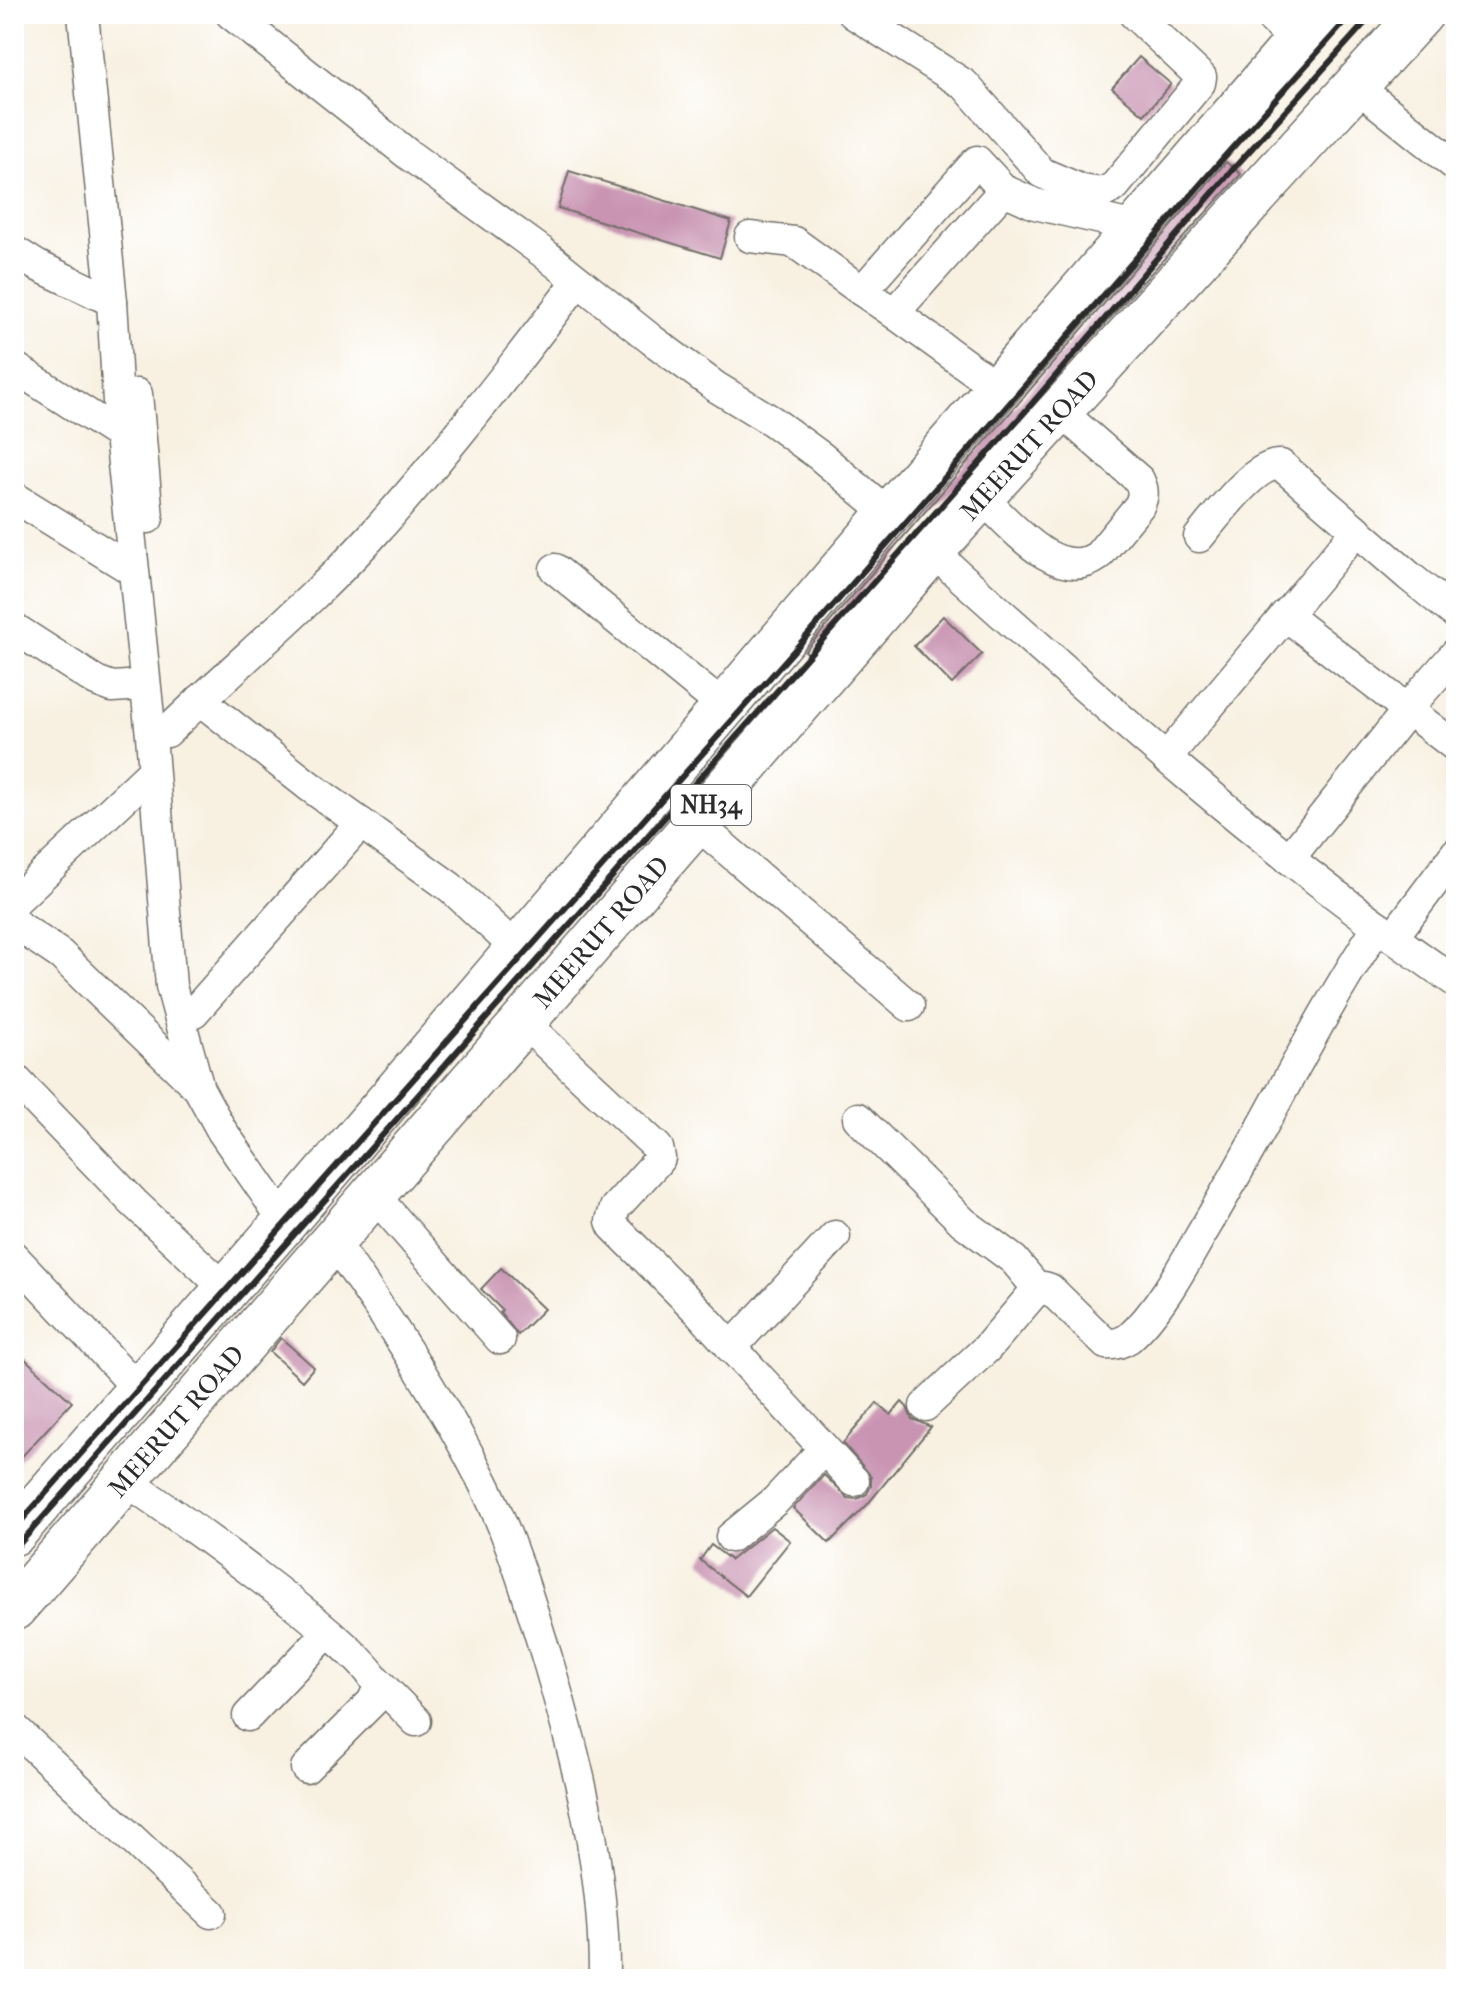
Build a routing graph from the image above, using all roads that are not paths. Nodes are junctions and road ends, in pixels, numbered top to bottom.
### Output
1 (83, 14) edge
2 (102, 14) edge
3 (231, 14) edge
4 (854, 14) edge
5 (1134, 14) edge
6 (1421, 14) edge
7 (1295, 23) edge
8 (1356, 86) junction
9 (1456, 166) edge
10 (1004, 190) junction
11 (1136, 227) junction
12 (750, 237) dead end
13 (14, 251) edge
14 (578, 281) junction
15 (862, 291) junction
16 (112, 301) junction
17 (894, 313) junction
18 (14, 367) edge
19 (998, 388) junction
20 (1060, 411) junction
21 (120, 435) junction
22 (14, 497) edge
23 (981, 497) junction
24 (889, 514) junction
25 (1357, 530) junction
26 (1199, 537) dead end
27 (932, 551) junction
28 (138, 560) junction
29 (555, 569) dead end
30 (1456, 614) edge
31 (1285, 615) junction
32 (14, 628) edge
33 (1456, 653) edge
34 (769, 655) junction
35 (144, 685) junction
36 (809, 693) junction
37 (200, 700) junction
38 (725, 708) junction
39 (1407, 710) junction
40 (167, 732) junction
41 (1456, 747) edge
42 (1166, 758) junction
43 (153, 771) junction
44 (361, 823) junction
45 (696, 823) junction
46 (167, 839) junction
47 (1456, 853) edge
48 (1289, 859) junction
49 (14, 902) edge
50 (14, 923) edge
51 (1386, 932) junction
52 (518, 950) junction
53 (1456, 982) edge
54 (909, 1006) dead end
55 (194, 1012) junction
56 (523, 1022) junction
57 (14, 1078) edge
58 (199, 1089) junction
59 (858, 1118) dead end
60 (373, 1194) junction
61 (292, 1214) junction
62 (835, 1236) dead end
63 (333, 1241) junction
64 (14, 1257) edge
65 (1038, 1289) junction
66 (227, 1290) junction
67 (500, 1339) dead end
68 (731, 1348) junction
69 (139, 1390) junction
70 (925, 1406) dead end
71 (824, 1449) junction
72 (125, 1480) junction
73 (854, 1481) dead end
74 (18, 1521) edge
75 (731, 1537) dead end
76 (14, 1608) edge
77 (327, 1633) junction
78 (373, 1677) junction
79 (248, 1716) dead end
80 (416, 1721) dead end
81 (14, 1728) edge
82 (306, 1768) dead end
83 (211, 1913) dead end
84 (604, 1979) edge

1 - 16 street
2 - 28 street
3 - 14 street
4 - 5 street
6 - 8 highway, MEERUT ROAD / NH34
7 - 11 highway, MEERUT ROAD / NH34
8 - 9 street
8 - 20 highway, MEERUT ROAD / NH34
10 - 11 street
10 - 15 street
10 - 17 street
11 - 19 highway, MEERUT ROAD / NH34
12 - 15 street
13 - 16 street
14 - 24 street
14 - 37 street
15 - 17 street
16 - 21 street
17 - 19 street
18 - 21 street
19 - 24 highway, MEERUT ROAD / NH34
20 - 23 highway, MEERUT ROAD / NH34
20 - 23 street
21 - 28 street
22 - 28 street
23 - 27 highway, MEERUT ROAD / NH34
24 - 34 highway, MEERUT ROAD / NH34
25 - 26 street
25 - 30 street
25 - 31 street
27 - 36 highway, MEERUT ROAD / NH34
27 - 42 street
28 - 35 street
28 - 40 street
29 - 38 street
31 - 39 street
31 - 42 street
32 - 35 street
33 - 39 street
34 - 36 highway
34 - 38 highway, MEERUT ROAD / NH34
35 - 43 street
36 - 45 highway, MEERUT ROAD / NH34
37 - 40 street
37 - 44 street
38 - 52 highway, MEERUT ROAD / NH34
39 - 41 street
39 - 48 street
40 - 46 street
42 - 48 street
43 - 46 street
43 - 49 street
44 - 52 street
44 - 55 street
45 - 54 street
45 - 56 highway, MEERUT ROAD / NH34
46 - 55 street
46 - 58 street
47 - 51 street
48 - 51 street
50 - 58 street
51 - 53 street
51 - 65 street
52 - 61 highway, MEERUT ROAD / NH34
55 - 61 street
56 - 60 highway, MEERUT ROAD / NH34
56 - 68 street
57 - 66 street
58 - 61 street
59 - 65 street
60 - 63 highway, MEERUT ROAD / NH34
60 - 67 street
61 - 66 highway, MEERUT ROAD / NH34
62 - 68 street
63 - 72 highway, MEERUT ROAD / NH34
63 - 84 street
64 - 69 street
65 - 70 street
66 - 69 highway, MEERUT ROAD / NH34
68 - 71 street
69 - 74 highway, MEERUT ROAD / NH34
71 - 73 street
71 - 75 street
72 - 76 highway, MEERUT ROAD / NH34
72 - 77 street
77 - 78 street
77 - 79 street
78 - 80 street
78 - 82 street
81 - 83 street

